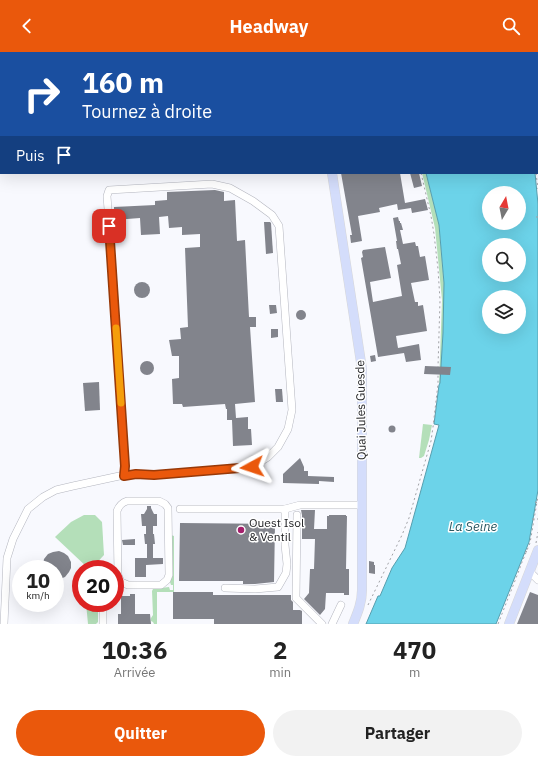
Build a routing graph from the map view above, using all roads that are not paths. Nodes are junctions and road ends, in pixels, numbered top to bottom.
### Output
1 (332, 174) edge
2 (124, 476) junction
3 (362, 505) junction
4 (180, 509) dead end
5 (285, 509) junction
6 (297, 515) dead end
7 (538, 550) edge
8 (538, 559) edge
9 (535, 577) edge
10 (118, 585) edge
11 (225, 588) dead end
12 (341, 605) dead end
13 (103, 612) edge
14 (4, 624) edge
15 (103, 624) edge
16 (322, 624) edge
17 (332, 624) edge
18 (353, 624) edge
19 (509, 624) edge
20 (512, 624) edge

1 - 3 main road, Quai Jules Guesde
2 - 2 lane
2 - 14 lane
3 - 5 lane
3 - 18 main road, Quai Jules Guesde
4 - 5 lane
5 - 11 lane
6 - 16 lane
7 - 19 main road
8 - 9 main road
9 - 20 main road
10 - 10 lane
12 - 17 lane
13 - 15 lane

